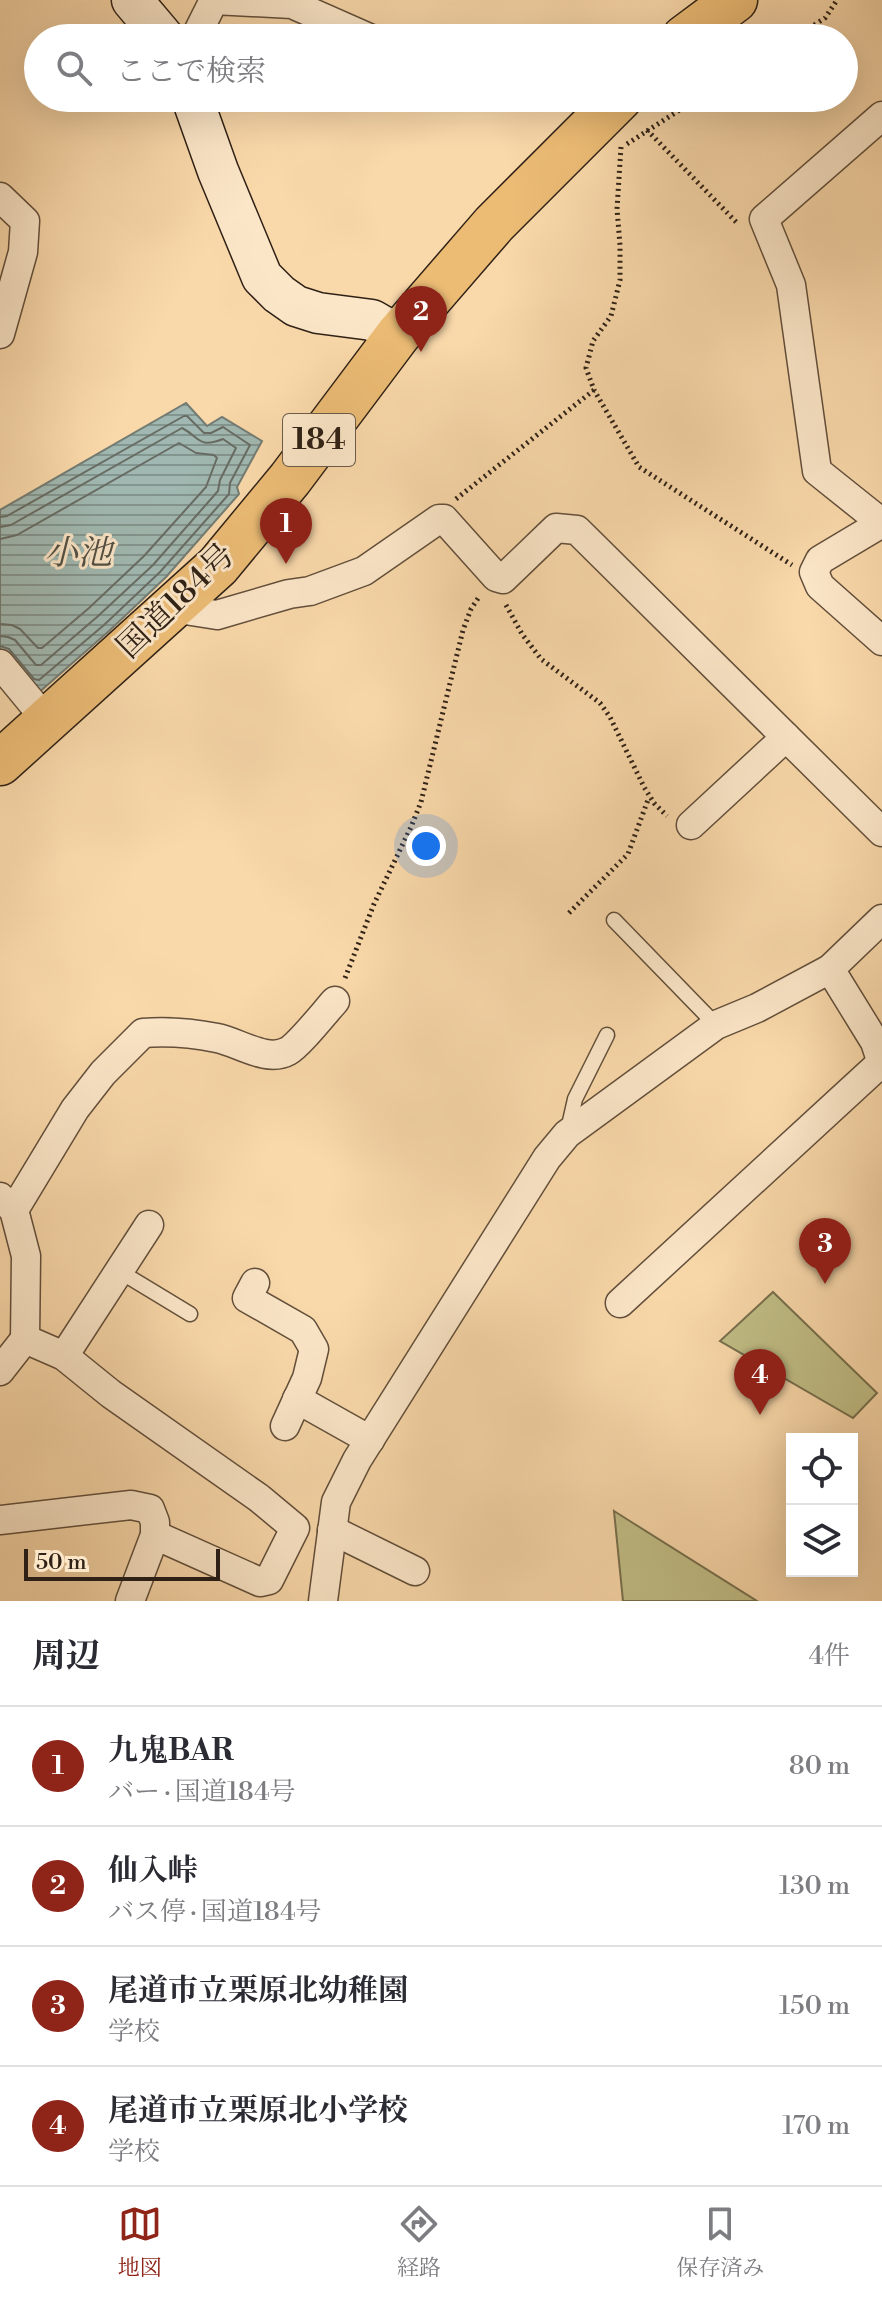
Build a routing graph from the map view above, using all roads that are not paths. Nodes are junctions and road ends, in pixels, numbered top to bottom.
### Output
1 (132, 0) edge
2 (735, 0) edge
3 (152, 24) edge
4 (202, 24) edge
5 (337, 24) edge
6 (703, 24) edge
7 (197, 112) edge
8 (633, 114) edge
9 (882, 116) edge
10 (0, 197) edge
11 (0, 334) edge
12 (398, 335) junction
13 (870, 498) edge
14 (882, 523) edge
15 (172, 608) junction
16 (882, 641) edge
17 (0, 664) edge
18 (47, 721) junction
19 (786, 737) junction
20 (0, 763) edge
21 (682, 824) road end
22 (882, 832) edge
23 (882, 919) edge
24 (614, 920) dead end
25 (830, 969) junction
26 (335, 1001) road end
27 (716, 1025) junction
28 (607, 1035) dead end
29 (882, 1062) edge
30 (567, 1134) junction
31 (7, 1204) edge
32 (149, 1225) dead end
33 (119, 1271) junction
34 (255, 1283) dead end
35 (620, 1303) dead end
36 (190, 1314) dead end
37 (25, 1339) junction
38 (64, 1356) junction
39 (0, 1371) edge
40 (297, 1399) junction
41 (285, 1426) dead end
42 (370, 1440) junction
43 (0, 1518) edge
44 (332, 1530) junction
45 (155, 1535) junction
46 (415, 1571) dead end
47 (130, 1601) edge
48 (323, 1601) edge

1 - 3 street
2 - 6 highway
4 - 5 street
7 - 12 street
8 - 12 highway, 国道184号 / 184
9 - 13 street
10 - 11 street
12 - 15 highway, 国道184号 / 184
13 - 14 street
14 - 16 street
15 - 18 highway, 国道184号 / 184
15 - 19 street
17 - 18 street
18 - 20 highway, 国道184号 / 184
19 - 21 street
19 - 22 street
23 - 25 street
24 - 27 lane
25 - 27 street
25 - 29 street
26 - 31 street
27 - 30 street
28 - 30 lane
29 - 35 street
30 - 42 street
31 - 37 street
32 - 33 street
33 - 36 lane
33 - 38 street
34 - 40 street
37 - 38 street
37 - 39 street
38 - 45 street
40 - 41 street
40 - 42 street
42 - 44 street
43 - 45 street
44 - 46 street
44 - 48 street
45 - 47 street

